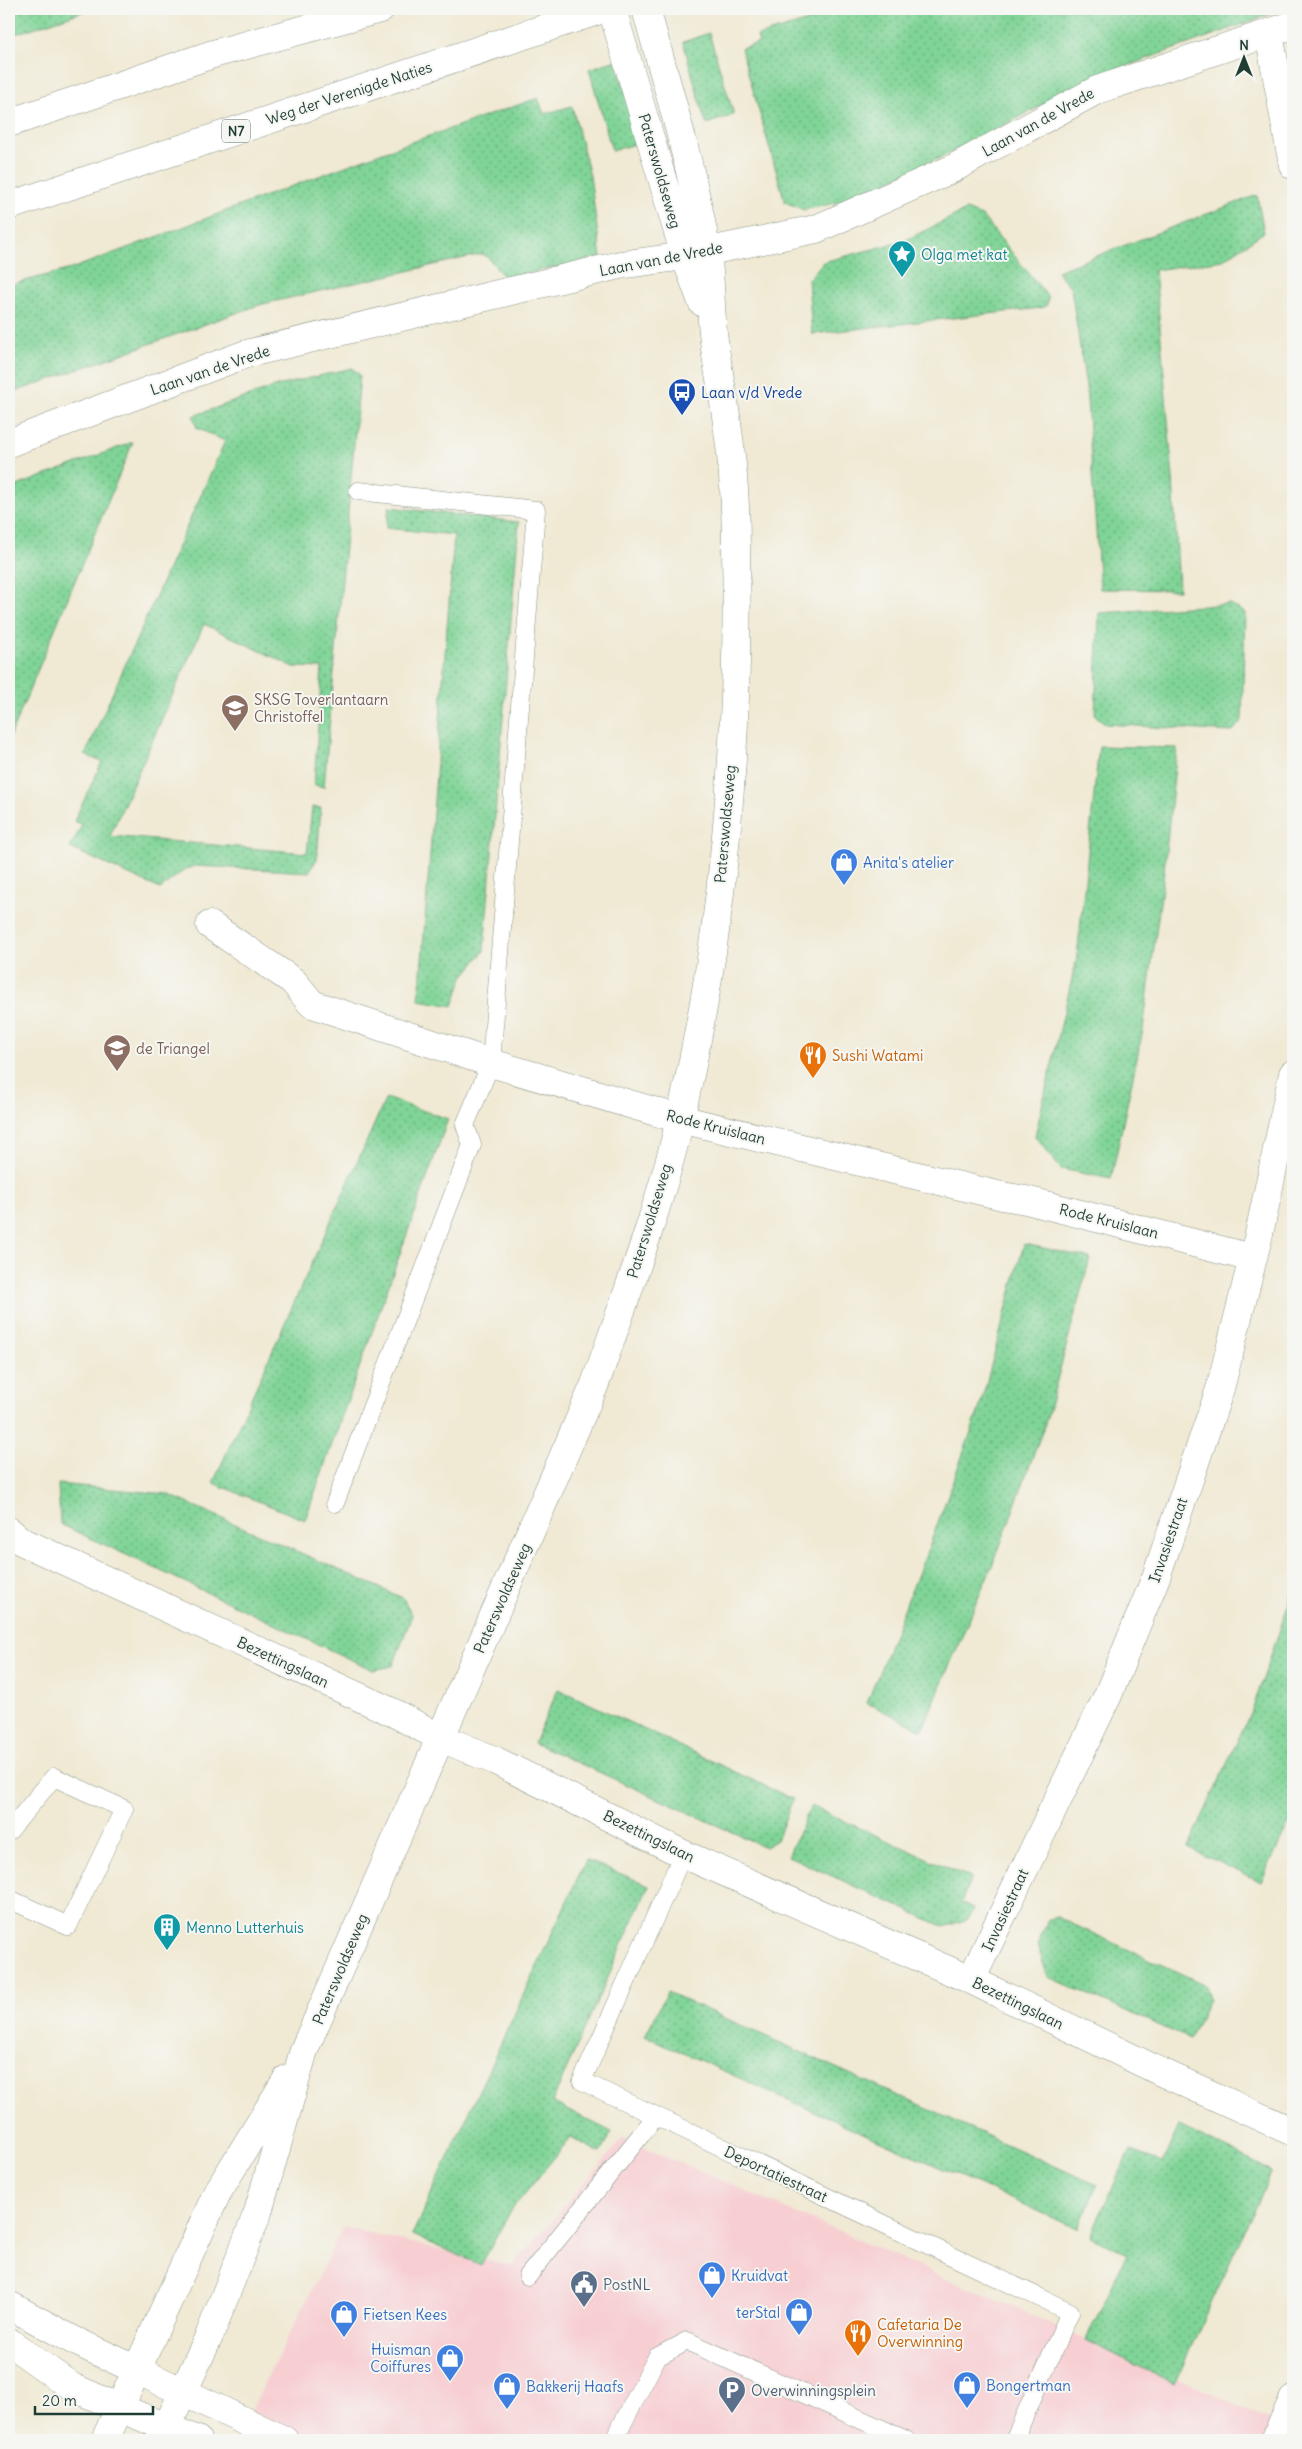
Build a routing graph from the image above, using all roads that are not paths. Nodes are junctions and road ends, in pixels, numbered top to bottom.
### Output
1 (380, 9) edge
2 (603, 9) edge
3 (612, 9) edge
4 (646, 9) edge
5 (1281, 30) edge
6 (9, 123) edge
7 (1293, 165) edge
8 (9, 206) edge
9 (696, 253) junction
10 (9, 443) edge
11 (358, 492) dead end
12 (210, 925) dead end
13 (491, 1063) junction
14 (1293, 1074) edge
15 (680, 1119) junction
16 (1252, 1258) junction
17 (336, 1503) dead end
18 (9, 1531) edge
19 (439, 1737) junction
20 (9, 1831) edge
21 (683, 1854) junction
22 (9, 1899) edge
23 (972, 1980) junction
24 (304, 2050) junction
25 (656, 2116) junction
26 (1293, 2132) edge
27 (528, 2276) dead end
28 (9, 2305) edge
29 (9, 2342) edge
30 (137, 2370) junction
31 (183, 2392) junction
32 (1293, 2400) edge
33 (120, 2408) junction
34 (164, 2434) edge
35 (105, 2440) edge
36 (197, 2440) edge
37 (284, 2440) edge
38 (614, 2440) edge
39 (906, 2440) edge
40 (1014, 2440) edge
41 (1275, 2440) edge

1 - 6 main road
2 - 8 main road, Weg der Verenigde Naties / N7
3 - 9 main road, Paterswoldseweg
4 - 9 main road, Paterswoldseweg
5 - 7 main road
5 - 9 main road, Laan van de Vrede
9 - 10 main road, Laan van de Vrede
9 - 15 main road, Paterswoldseweg
11 - 13 lane
12 - 13 main road, Rode Kruislaan
13 - 15 main road, Rode Kruislaan
13 - 17 lane
14 - 16 main road, Invasiestraat
15 - 16 main road, Rode Kruislaan
15 - 19 main road, Paterswoldseweg
16 - 23 main road, Invasiestraat
18 - 19 main road, Bezettingslaan
19 - 21 main road, Bezettingslaan
19 - 24 main road, Paterswoldseweg
20 - 22 lane
21 - 23 main road, Bezettingslaan
21 - 25 lane, Deportatiestraat
23 - 26 main road, Bezettingslaan
24 - 30 main road, Paterswoldseweg
24 - 31 main road, Paterswoldseweg
25 - 27 lane
25 - 40 lane, Deportatiestraat
28 - 30 main road
29 - 33 main road
30 - 31 main road
30 - 33 main road, Paterswoldseweg
31 - 34 main road, Paterswoldseweg
31 - 37 main road
32 - 41 main road
33 - 34 main road
33 - 35 main road, Paterswoldseweg
34 - 36 main road
38 - 39 lane

